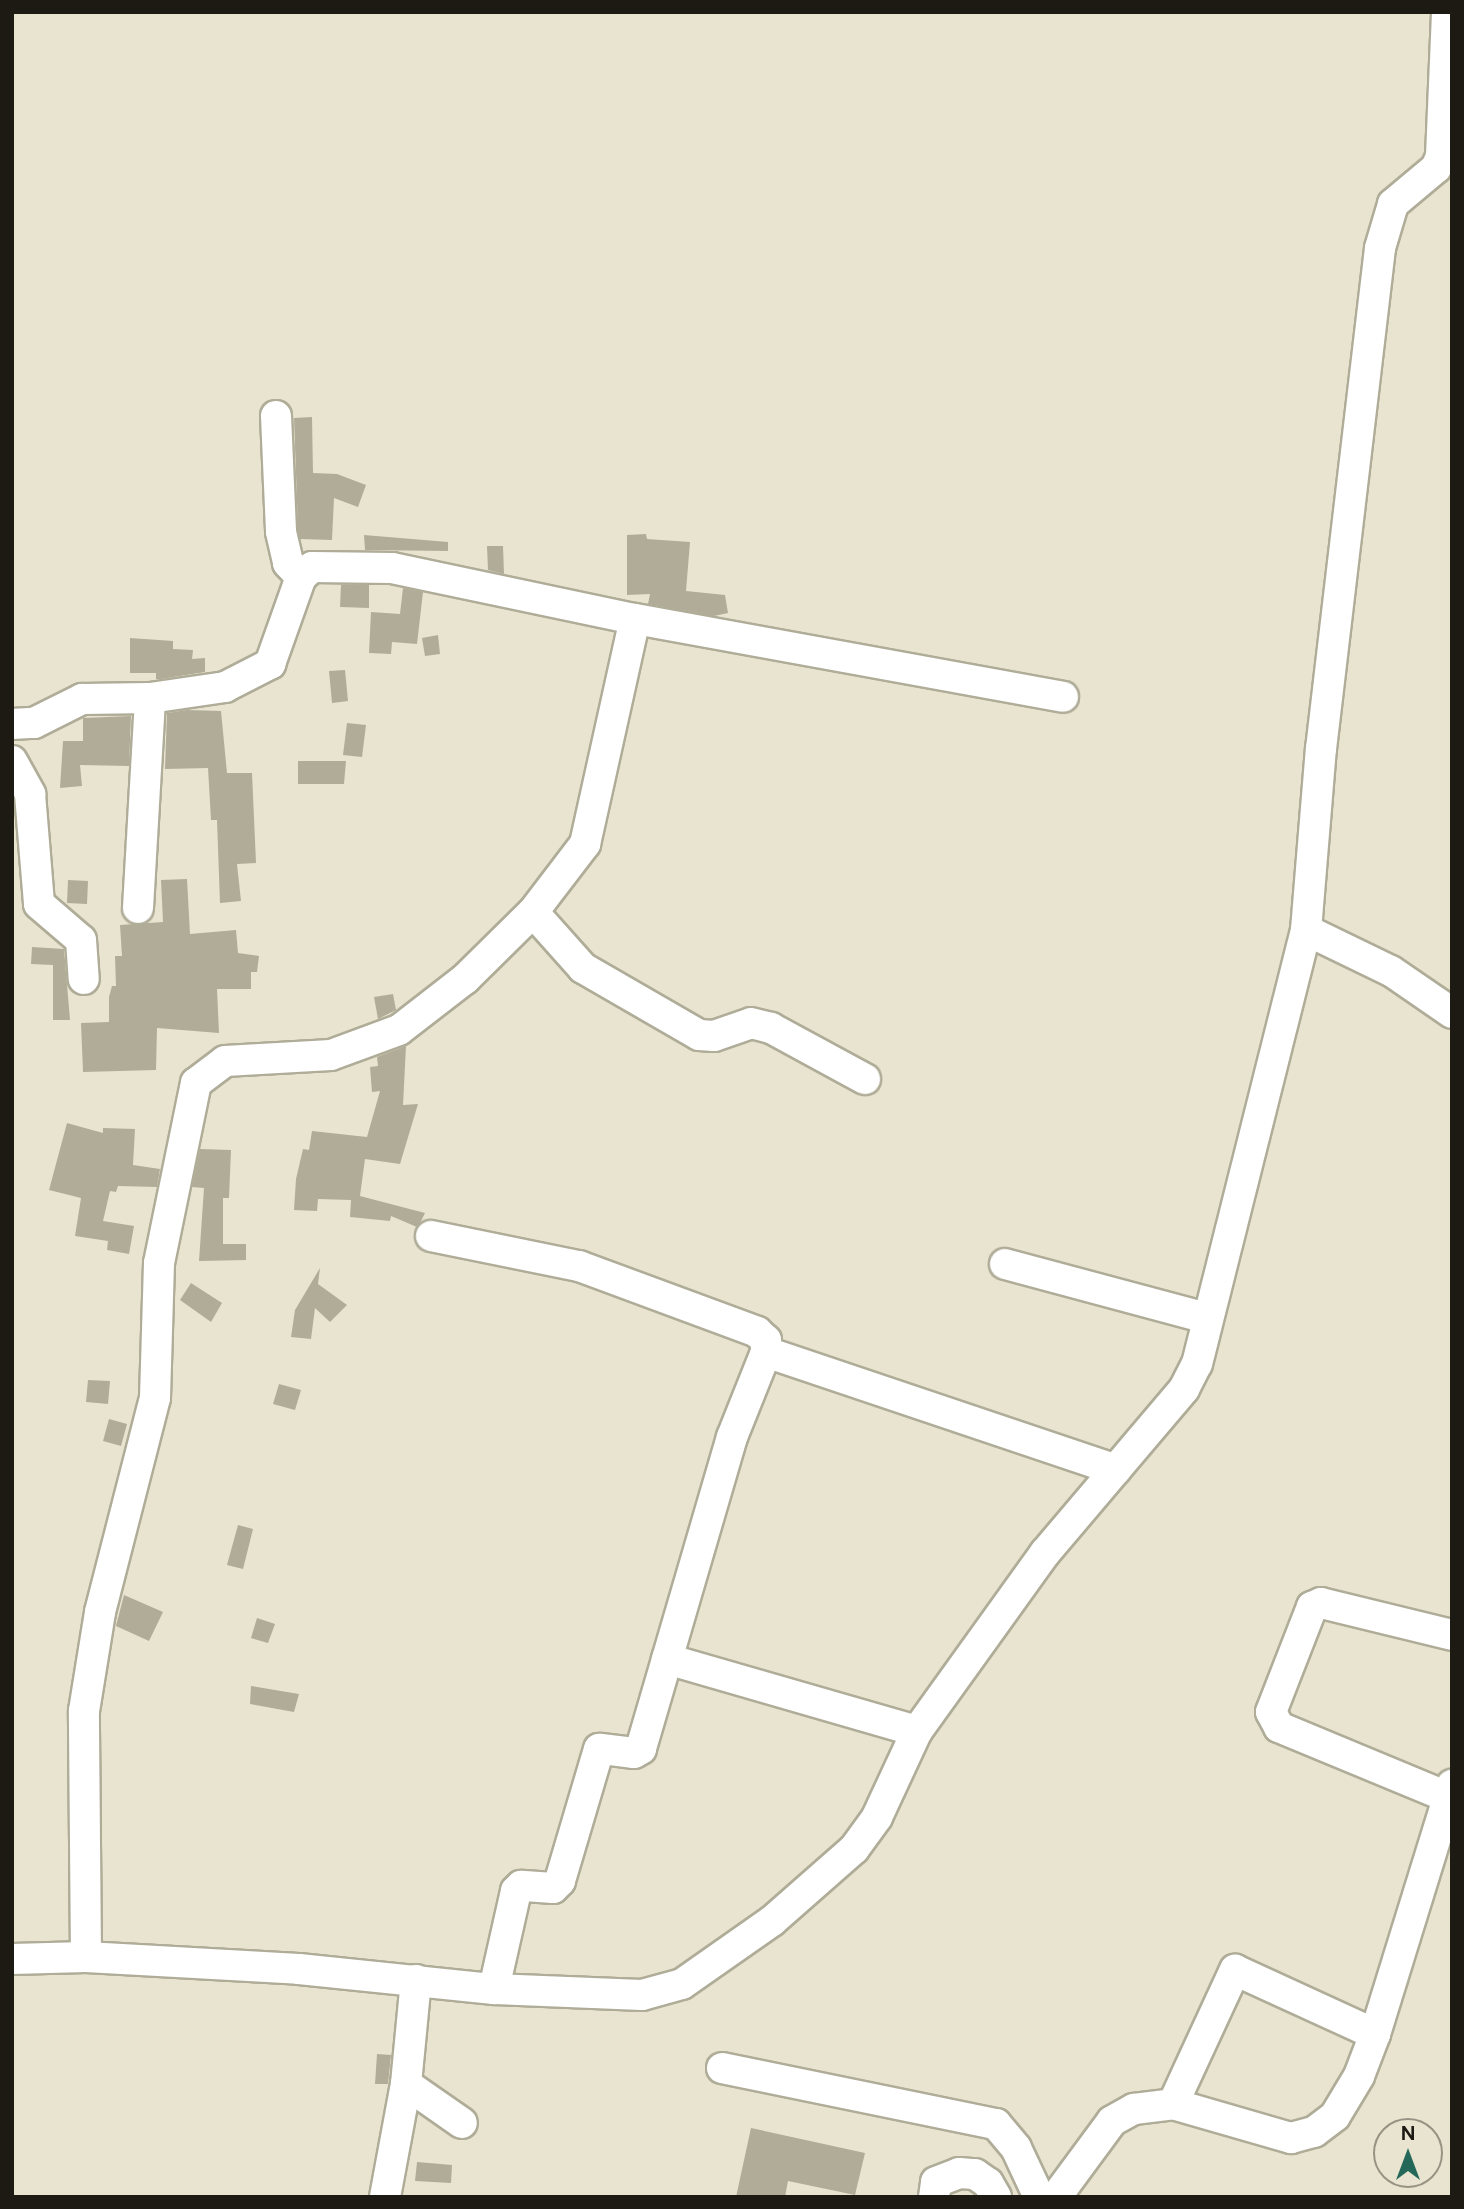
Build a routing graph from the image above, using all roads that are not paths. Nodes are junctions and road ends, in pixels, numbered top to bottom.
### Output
1 (1447, 12) edge
2 (1443, 163) edge
3 (276, 416) dead end
4 (301, 577) junction
5 (635, 619) junction
6 (1063, 697) dead end
7 (150, 698) junction
8 (12, 724) edge
9 (12, 761) edge
10 (138, 908) dead end
11 (533, 912) junction
12 (1306, 930) junction
13 (84, 979) dead end
14 (1452, 1013) edge
15 (865, 1080) dead end
16 (431, 1236) dead end
17 (1005, 1264) dead end
18 (1207, 1318) junction
19 (766, 1352) junction
20 (1116, 1471) junction
21 (1452, 1635) edge
22 (667, 1659) junction
23 (917, 1731) junction
24 (1451, 1791) edge
25 (86, 1958) junction
26 (12, 1959) edge
27 (416, 1980) junction
28 (494, 1989) junction
29 (1375, 2034) junction
30 (722, 2068) dead end
31 (406, 2084) junction
32 (1173, 2104) junction
33 (462, 2123) dead end
34 (385, 2197) edge
35 (934, 2197) edge
36 (996, 2197) edge
37 (1039, 2197) edge
38 (1056, 2197) edge

1 - 2 street
2 - 12 street
3 - 4 street
4 - 5 street
4 - 7 street
5 - 6 street
5 - 11 street
7 - 8 street
7 - 10 street
9 - 13 street
11 - 15 street
11 - 25 street
12 - 14 street
12 - 18 street
16 - 19 street
17 - 18 street
18 - 20 street
19 - 20 street
19 - 22 street
20 - 23 street
21 - 24 street
22 - 23 street
22 - 28 street
23 - 28 street
24 - 29 street
25 - 26 street
25 - 27 street
27 - 28 street
27 - 31 street
29 - 32 street
29 - 32 street
30 - 37 street
31 - 33 street
31 - 34 street
32 - 38 street
35 - 36 street

